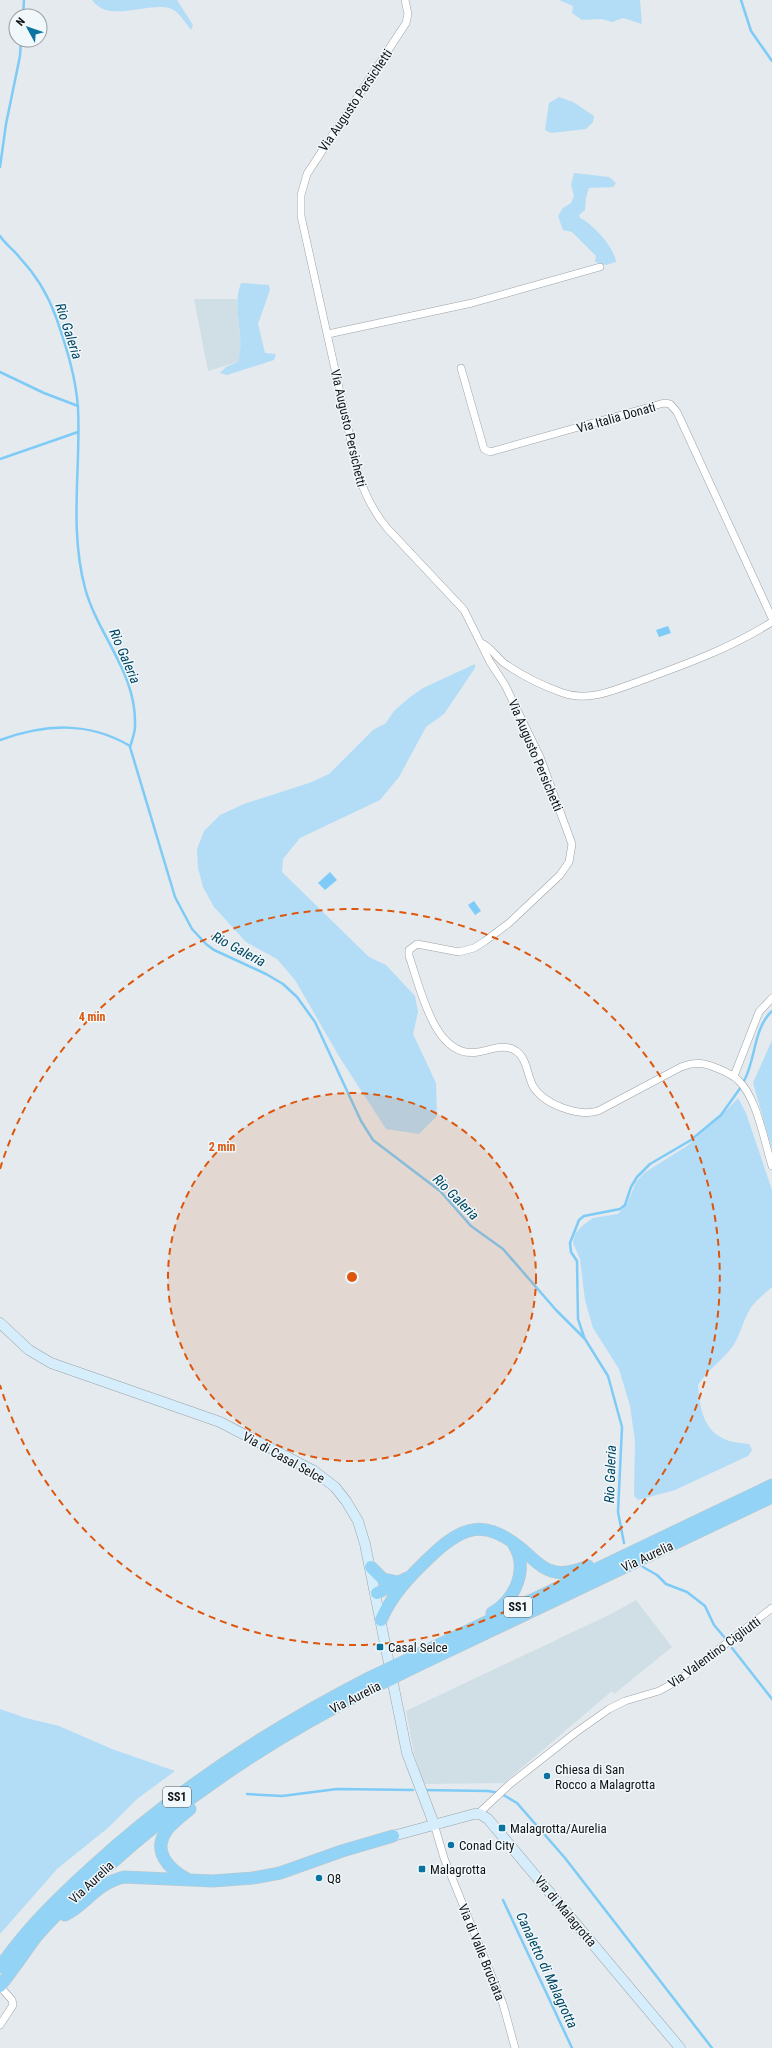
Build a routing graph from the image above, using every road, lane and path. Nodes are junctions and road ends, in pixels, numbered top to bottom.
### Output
1 (405, 0) edge
2 (600, 267) dead end
3 (328, 334) junction
4 (462, 368) dead end
5 (772, 618) edge
6 (772, 622) edge
7 (481, 643) junction
8 (772, 998) edge
9 (736, 1078) junction
10 (772, 1166) edge
11 (0, 1323) edge
12 (772, 1485) edge
13 (772, 1497) edge
14 (670, 1540) junction
15 (510, 1541) junction
16 (624, 1556) junction
17 (371, 1567) junction
18 (402, 1583) junction
19 (377, 1593) junction
20 (772, 1608) edge
21 (381, 1620) junction
22 (414, 1662) junction
23 (370, 1683) junction
24 (246, 1760) junction
25 (478, 1814) junction
26 (434, 1824) junction
27 (393, 1836) joint
28 (189, 1881) junction
29 (51, 1921) junction
30 (12, 1950) junction
31 (0, 1962) edge
32 (0, 1967) edge
33 (1, 1991) edge
34 (0, 2025) edge
35 (515, 2048) edge
36 (680, 2048) edge

1 - 3 street, Via Augusto Persichetti
2 - 3 street
3 - 7 street, Via Augusto Persichetti
4 - 5 street, Via Italia Donati
6 - 7 street
7 - 9 street, Via Augusto Persichetti
8 - 9 street
9 - 10 street, Via Augusto Persichetti
11 - 17 main road, Via di Casal Selce
12 - 14 highway, Via Aurelia / SS1
13 - 14 highway, Via Aurelia / SS1
14 - 16 highway, Via Aurelia / SS1
14 - 22 highway, Via Aurelia / SS1
15 - 16 highway
15 - 18 highway
15 - 22 highway
16 - 22 highway, Via Aurelia / SS1
17 - 18 highway
17 - 19 main road, Via di Casal Selce
18 - 19 highway
18 - 21 highway
19 - 21 main road, Via di Casal Selce
20 - 25 street, Via Valentino Cigliutti
21 - 26 main road, Via di Casal Selce
22 - 23 highway, Via Aurelia / SS1, bridge
23 - 24 highway, Via Aurelia / SS1
23 - 30 highway, Via Aurelia / SS1
24 - 28 highway
24 - 29 highway, Via Aurelia / SS1
25 - 26 main road
25 - 36 main road, Via di Malagrotta
26 - 27 main road
26 - 35 street, Via di Valle Bruciata
27 - 28 highway
28 - 29 highway
29 - 33 highway, Via Aurelia / SS1
30 - 31 highway
30 - 32 highway, Via Aurelia / SS1
33 - 34 street

